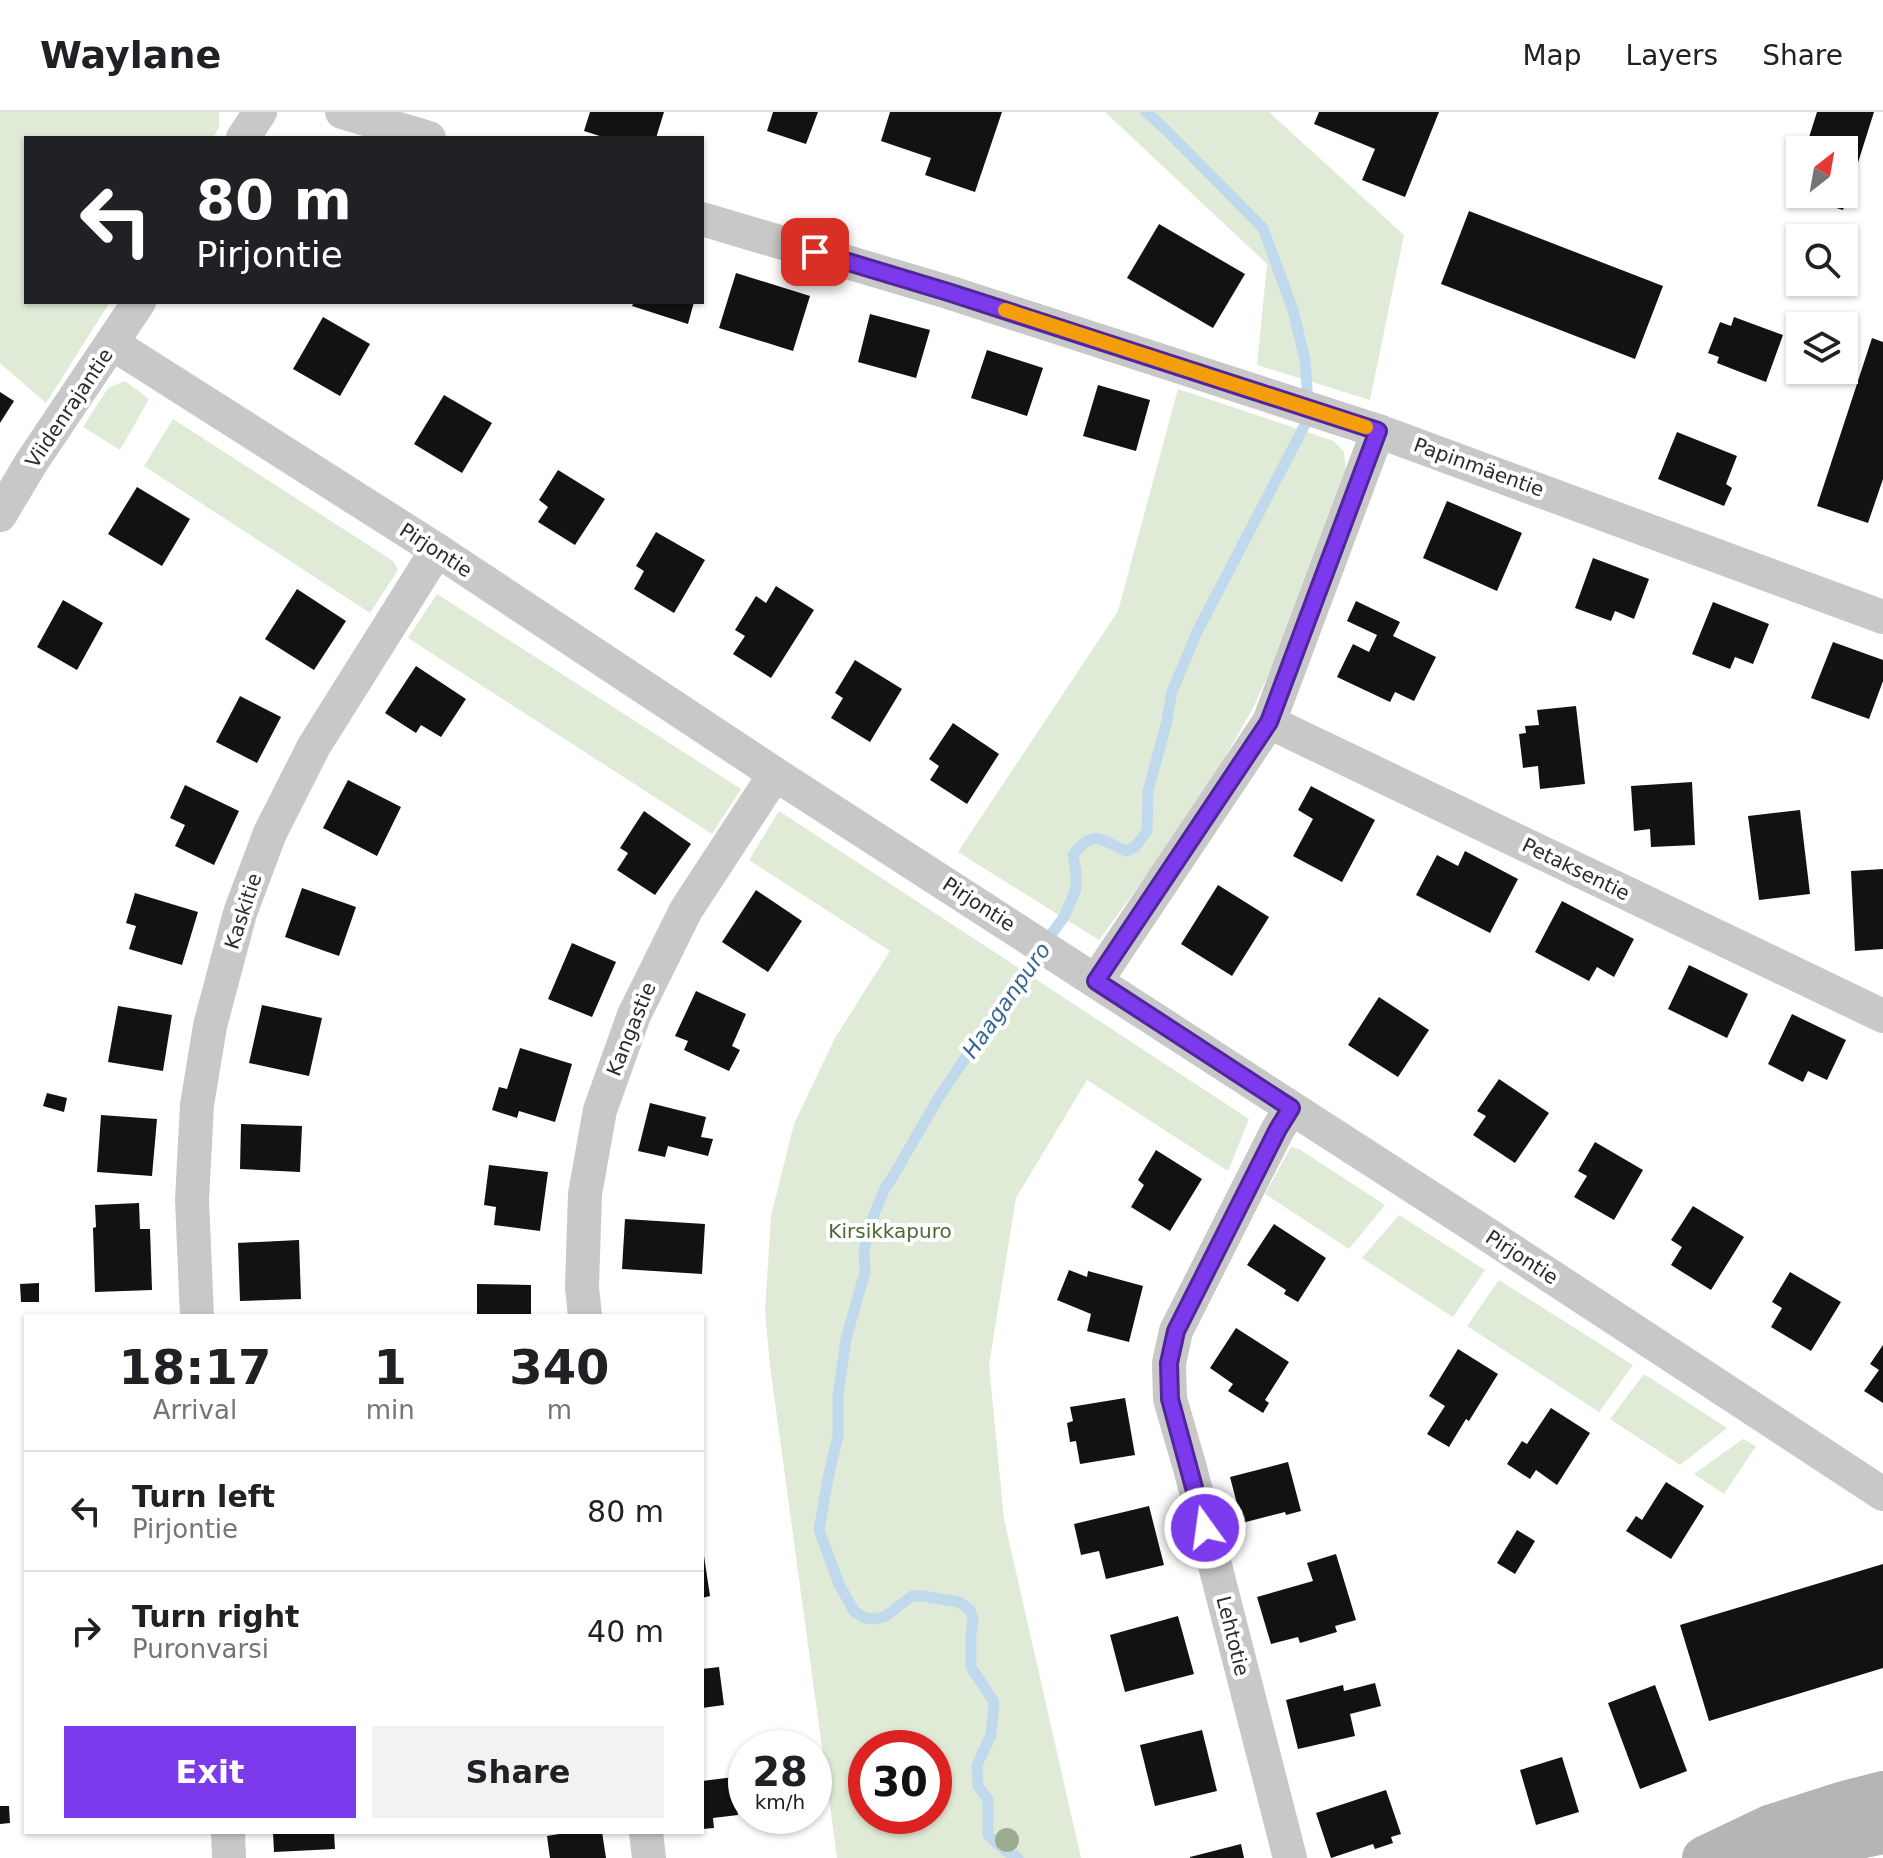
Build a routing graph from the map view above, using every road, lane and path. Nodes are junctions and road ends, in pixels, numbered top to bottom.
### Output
1 (260, 112) edge
2 (342, 112) edge
3 (244, 136) edge
4 (422, 136) edge
5 (704, 220) edge
6 (138, 304) edge
7 (113, 344) junction
8 (1378, 431) junction
9 (0, 515) edge
10 (437, 550) junction
11 (1883, 617) edge
12 (1269, 722) junction
13 (775, 774) junction
14 (1096, 981) junction
15 (1883, 1016) edge
16 (1291, 1108) junction
17 (197, 1314) edge
18 (585, 1314) edge
19 (1883, 1494) edge
20 (1883, 1793) edge
21 (1883, 1832) edge
22 (228, 1834) edge
23 (646, 1834) edge
24 (1708, 1857) edge
25 (229, 1858) edge
26 (649, 1858) edge
27 (1290, 1858) edge

1 - 3 street
2 - 4 street
5 - 8 street, Papinmäentie
6 - 7 street, Viidenrajantie
7 - 9 street, Viidenrajantie
7 - 10 street, Pirjontie
8 - 11 street, Papinmäentie
8 - 12 street
10 - 13 street, Pirjontie
10 - 17 street, Kaskitie
12 - 14 street
12 - 15 street, Petaksentie
13 - 14 street, Pirjontie
13 - 18 street, Kangastie
14 - 16 street, Pirjontie
16 - 19 street, Pirjontie
16 - 27 street, Lehtotie
20 - 24 main road
21 - 24 main road
22 - 25 street
23 - 26 street

